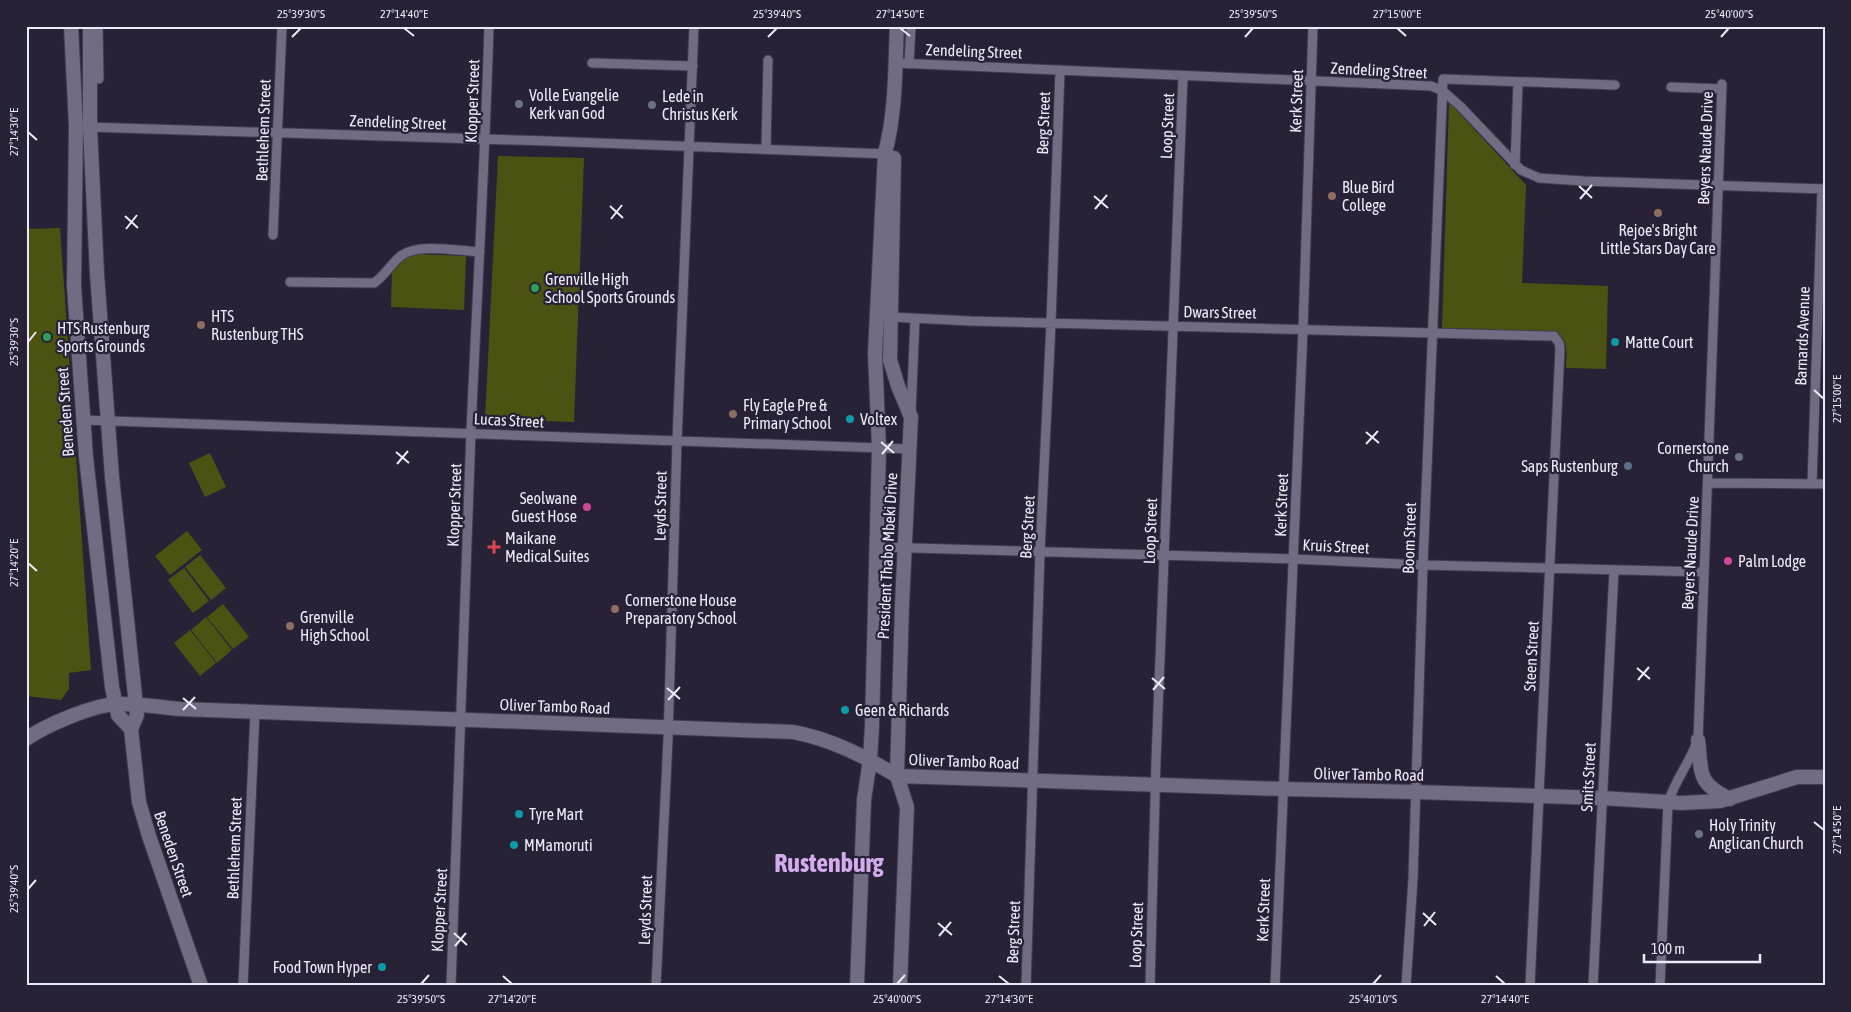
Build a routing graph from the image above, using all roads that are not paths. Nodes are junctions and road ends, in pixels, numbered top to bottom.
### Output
1 (70, 26) edge
2 (90, 26) edge
3 (98, 26) edge
4 (282, 26) edge
5 (489, 26) edge
6 (694, 26) edge
7 (911, 26) edge
8 (1313, 26) edge
9 (897, 29) edge
10 (768, 60) dead end
11 (592, 63) dead end
12 (903, 64) junction
13 (693, 66) junction
14 (1060, 70) junction
15 (1183, 77) junction
16 (99, 79) dead end
17 (1312, 81) junction
18 (1518, 82) junction
19 (1615, 85) dead end
20 (1671, 87) dead end
21 (1443, 91) junction
22 (83, 127) junction
23 (278, 132) junction
24 (486, 140) junction
25 (690, 147) junction
26 (766, 149) junction
27 (890, 157) junction
28 (1515, 165) junction
29 (1719, 186) junction
30 (1824, 189) edge
31 (273, 235) dead end
32 (480, 252) junction
33 (290, 282) dead end
34 (891, 317) junction
35 (915, 319) junction
36 (1051, 323) junction
37 (1174, 326) junction
38 (1303, 329) junction
39 (1434, 333) junction
40 (1548, 336) joint
41 (911, 417) junction
42 (83, 420) junction
43 (107, 420) junction
44 (471, 433) junction
45 (677, 442) junction
46 (879, 448) junction
47 (910, 449) junction
48 (1709, 483) junction
49 (1812, 484) junction
50 (1825, 484) edge
51 (877, 547) junction
52 (904, 548) junction
53 (1040, 552) junction
54 (1164, 555) junction
55 (1294, 559) junction
56 (1423, 565) junction
57 (1550, 569) junction
58 (1614, 570) junction
59 (1703, 572) junction
60 (115, 704) junction
61 (135, 704) junction
62 (255, 712) junction
63 (461, 721) junction
64 (668, 728) junction
65 (131, 729) junction
66 (26, 739) edge
67 (1698, 740) junction
68 (870, 758) junction
69 (896, 776) junction
70 (1825, 777) edge
71 (1034, 780) junction
72 (1156, 784) junction
73 (1283, 789) junction
74 (1415, 792) junction
75 (1539, 796) junction
76 (1602, 798) junction
77 (1730, 798) junction
78 (1668, 802) junction
79 (201, 986) edge
80 (243, 986) edge
81 (451, 986) edge
82 (656, 986) edge
83 (857, 986) edge
84 (900, 986) edge
85 (1026, 986) edge
86 (1150, 986) edge
87 (1275, 986) edge
88 (1406, 986) edge
89 (1530, 986) edge
90 (1593, 986) edge
91 (1660, 986) edge

1 - 22 main road, Beneden Street
2 - 22 main road, Beneden Street
3 - 16 street
4 - 23 street, Bethlehem Street
5 - 24 street, Klopper Street
6 - 13 street, Leyds Street
7 - 12 street
8 - 17 street, Kerk Street
9 - 12 main road, President Thabo Mbeki Drive
10 - 26 street
11 - 13 street
12 - 14 street, Zendeling Street
12 - 27 main road, President Thabo Mbeki Drive
13 - 25 street, Leyds Street
14 - 15 street, Zendeling Street
14 - 36 street, Berg Street
15 - 17 street, Zendeling Street
15 - 37 street, Loop Street
17 - 21 street, Zendeling Street
17 - 38 street, Kerk Street
18 - 19 street
18 - 21 street
18 - 28 street
20 - 29 street, Beyers Naude Drive
21 - 28 street, Zendeling Street
21 - 39 street, Boom Street
22 - 23 street, Zendeling Street
22 - 42 main road, Beneden Street
22 - 43 main road, Beneden Street
23 - 24 street, Zendeling Street
23 - 31 street, Bethlehem Street
24 - 25 street, Zendeling Street
24 - 32 street, Klopper Street
25 - 26 street, Zendeling Street
25 - 45 street, Leyds Street
26 - 27 street, Zendeling Street
27 - 34 main road, President Thabo Mbeki Drive
27 - 46 main road, President Thabo Mbeki Drive
28 - 29 street, Zendeling Street
29 - 30 street, Zendeling Street
29 - 48 street, Beyers Naude Drive
30 - 49 street, Barnards Avenue
32 - 33 street
32 - 44 street, Klopper Street
34 - 35 street, Dwars Street
34 - 41 main road, President Thabo Mbeki Drive
35 - 36 street, Dwars Street
35 - 41 street
36 - 37 street, Dwars Street
36 - 53 street, Berg Street
37 - 38 street, Dwars Street
37 - 54 street, Loop Street
38 - 39 street, Dwars Street
38 - 55 street, Kerk Street
39 - 40 street, Dwars Street
39 - 56 street, Boom Street
40 - 57 street, Steen Street
41 - 47 main road, President Thabo Mbeki Drive
42 - 43 street, Lucas Street
42 - 60 main road, Beneden Street
43 - 44 street, Lucas Street
43 - 61 main road, Beneden Street
44 - 45 street, Lucas Street
44 - 63 street, Klopper Street
45 - 46 street, Lucas Street
45 - 64 street, Leyds Street
46 - 47 street, Lucas Street
46 - 51 main road, President Thabo Mbeki Drive
47 - 52 main road, President Thabo Mbeki Drive
48 - 49 street
48 - 59 street, Beyers Naude Drive
49 - 50 street
51 - 52 street, Kruis Street
51 - 68 main road, President Thabo Mbeki Drive
52 - 53 street, Kruis Street
52 - 69 main road, President Thabo Mbeki Drive
53 - 54 street, Kruis Street
53 - 71 street, Berg Street
54 - 55 street, Kruis Street
54 - 72 street, Loop Street
55 - 56 street, Kruis Street
55 - 73 street, Kerk Street
56 - 57 street, Kruis Street
56 - 74 street, Boom Street
57 - 58 street, Kruis Street
57 - 75 street, Steen Street
58 - 59 street, Kruis Street
58 - 76 street, Smits Street
59 - 67 street, Beyers Naude Drive
60 - 61 main road, Oliver Tambo Road
60 - 65 main road, Beneden Street
60 - 66 main road, Oliver Tambo Road
61 - 62 main road, Oliver Tambo Road
61 - 65 main road, Beneden Street
62 - 63 main road, Oliver Tambo Road
62 - 80 street, Bethlehem Street
63 - 64 main road, Oliver Tambo Road
63 - 81 street, Klopper Street
64 - 68 main road, Oliver Tambo Road
64 - 82 street, Leyds Street
65 - 79 main road, Beneden Street
67 - 77 main road
67 - 78 street, Beyers Naude Drive
68 - 69 main road, Oliver Tambo Road
68 - 83 main road, President Thabo Mbeki Drive
69 - 71 main road, Oliver Tambo Road
69 - 84 main road, President Thabo Mbeki Drive
70 - 77 main road, Oliver Tambo Road
71 - 72 main road, Oliver Tambo Road
71 - 85 street, Berg Street
72 - 73 main road, Oliver Tambo Road
72 - 86 street, Loop Street
73 - 74 main road, Oliver Tambo Road
73 - 87 street, Kerk Street
74 - 75 main road, Oliver Tambo Road
74 - 88 street, Boom Street
75 - 76 main road, Oliver Tambo Road
75 - 89 street, Steen Street
76 - 78 main road, Oliver Tambo Road
76 - 90 street, Smits Street
77 - 78 main road, Oliver Tambo Road
78 - 91 street, Beyers Naude Drive

